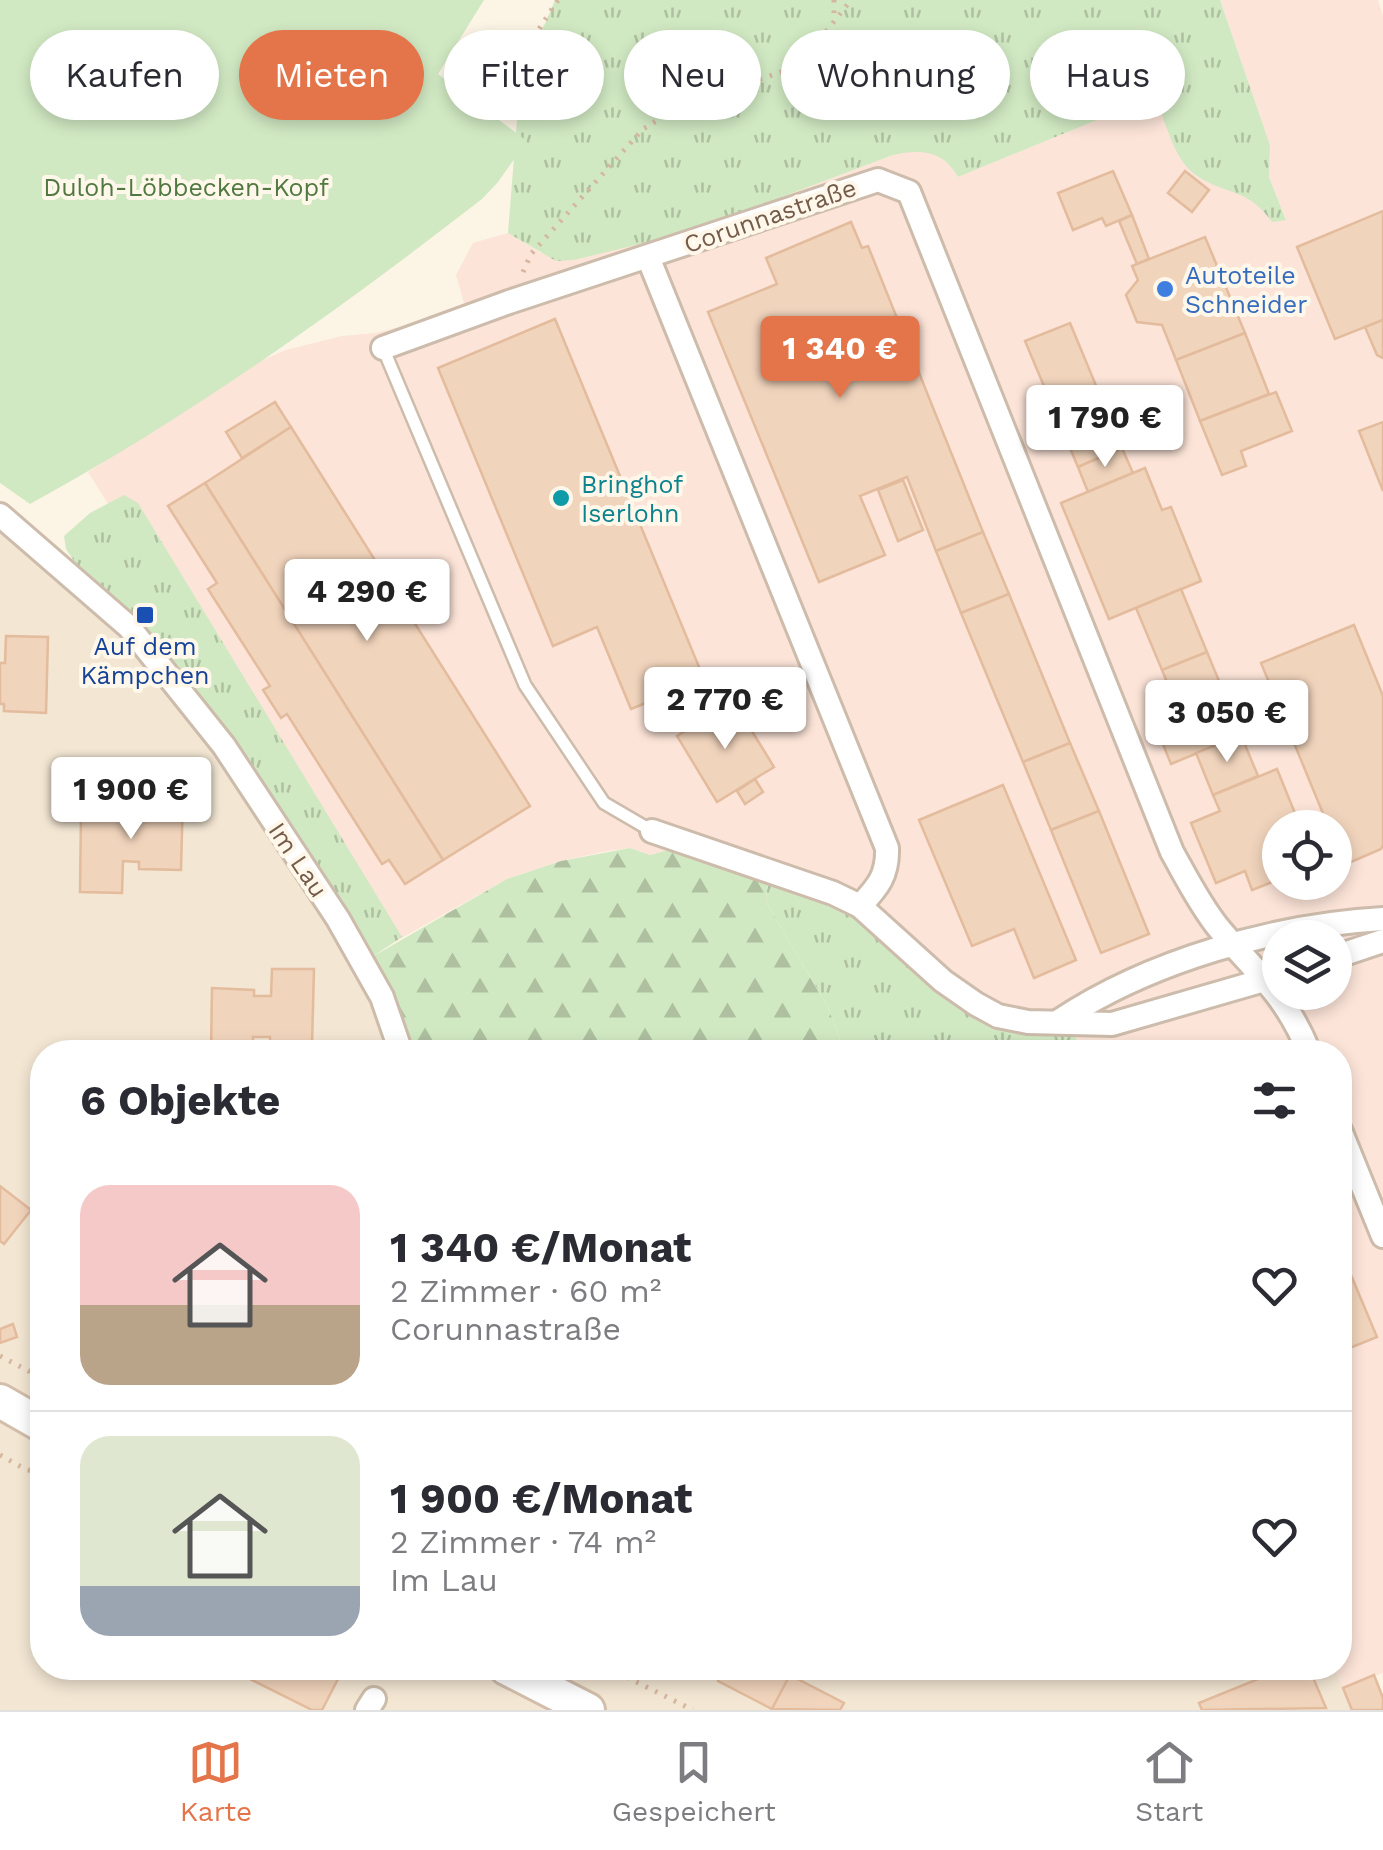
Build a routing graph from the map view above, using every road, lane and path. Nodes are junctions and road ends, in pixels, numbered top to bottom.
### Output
1 (558, 0) edge
2 (834, 0) edge
3 (851, 0) edge
4 (834, 22) junction
5 (538, 30) edge
6 (648, 257) junction
7 (509, 302) junction
8 (383, 348) joint
9 (0, 515) edge
10 (652, 832) joint
11 (860, 906) junction
12 (1383, 919) edge
13 (1383, 941) edge
14 (1234, 943) junction
15 (1352, 951) edge
16 (1262, 968) edge
17 (1262, 981) edge
18 (1289, 1010) edge
19 (1059, 1021) junction
20 (396, 1040) edge
21 (1303, 1040) edge
22 (1352, 1160) edge
23 (1383, 1236) edge
24 (0, 1356) edge
25 (30, 1372) edge
26 (0, 1402) edge
27 (0, 1419) edge
28 (30, 1419) edge
29 (30, 1433) edge
30 (0, 1455) edge
31 (30, 1470) edge
32 (529, 1680) edge
33 (632, 1680) edge
34 (588, 1710) edge
35 (692, 1710) edge

1 - 5 path
2 - 4 path
3 - 4 path
4 - 7 path
6 - 7 street, Corunnastraße
6 - 11 street
6 - 14 street, Corunnastraße
7 - 8 street, Corunnastraße
8 - 10 lane, Corunnastraße
9 - 20 street, Im Lau
10 - 11 street, Corunnastraße
11 - 19 street, Corunnastraße
12 - 14 street
13 - 15 street
14 - 16 street, Corunnastraße
14 - 19 street
17 - 19 street, Corunnastraße
18 - 21 street, Corunnastraße
22 - 23 street
24 - 25 path
26 - 28 main road
27 - 29 main road
30 - 31 path
32 - 34 main road
33 - 35 path

